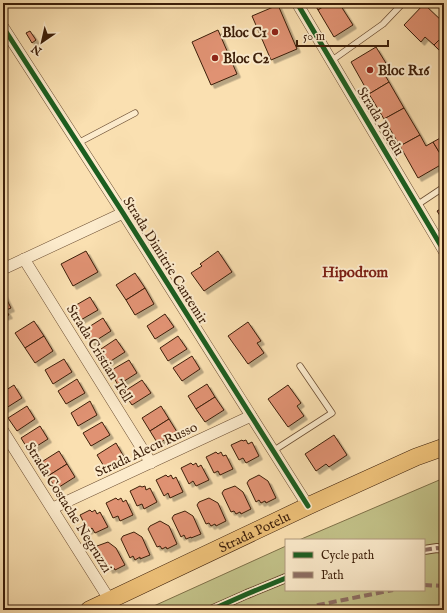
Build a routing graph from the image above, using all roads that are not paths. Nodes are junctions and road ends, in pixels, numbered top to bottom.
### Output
1 (297, 3) edge
2 (403, 3) edge
3 (3, 27) edge
4 (331, 62) junction
5 (135, 113) dead end
6 (78, 143) junction
7 (444, 187) edge
8 (417, 205) junction
9 (123, 212) junction
10 (444, 252) edge
11 (24, 259) junction
12 (3, 269) edge
13 (300, 366) dead end
14 (251, 416) junction
15 (3, 431) edge
16 (444, 447) edge
17 (273, 451) junction
18 (151, 463) junction
19 (308, 506) junction
20 (53, 508) junction
21 (444, 549) edge
22 (425, 550) edge
23 (285, 578) edge
24 (110, 599) junction
25 (89, 610) edge
26 (211, 610) edge

1 - 4 street, Strada Potelu
2 - 4 lane
3 - 6 street, Strada Dimitrie Cantemir
4 - 8 street, Strada Potelu
5 - 6 lane
6 - 9 street, Strada Dimitrie Cantemir
7 - 8 lane
8 - 10 street, Strada Potelu
9 - 11 street
9 - 14 street, Strada Dimitrie Cantemir
11 - 12 street
11 - 18 street, Strada Cristian Tell
13 - 17 lane
14 - 17 street, Strada Dimitrie Cantemir
14 - 18 street, Strada Alecu Russo
15 - 20 street, Strada Costache Negruzzi
16 - 19 main road, Strada Potelu
17 - 19 street, Strada Dimitrie Cantemir
18 - 20 street, Strada Alecu Russo
19 - 24 main road, Strada Potelu
20 - 24 street, Strada Costache Negruzzi
21 - 22 street
23 - 26 street
24 - 25 main road, Strada Potelu

